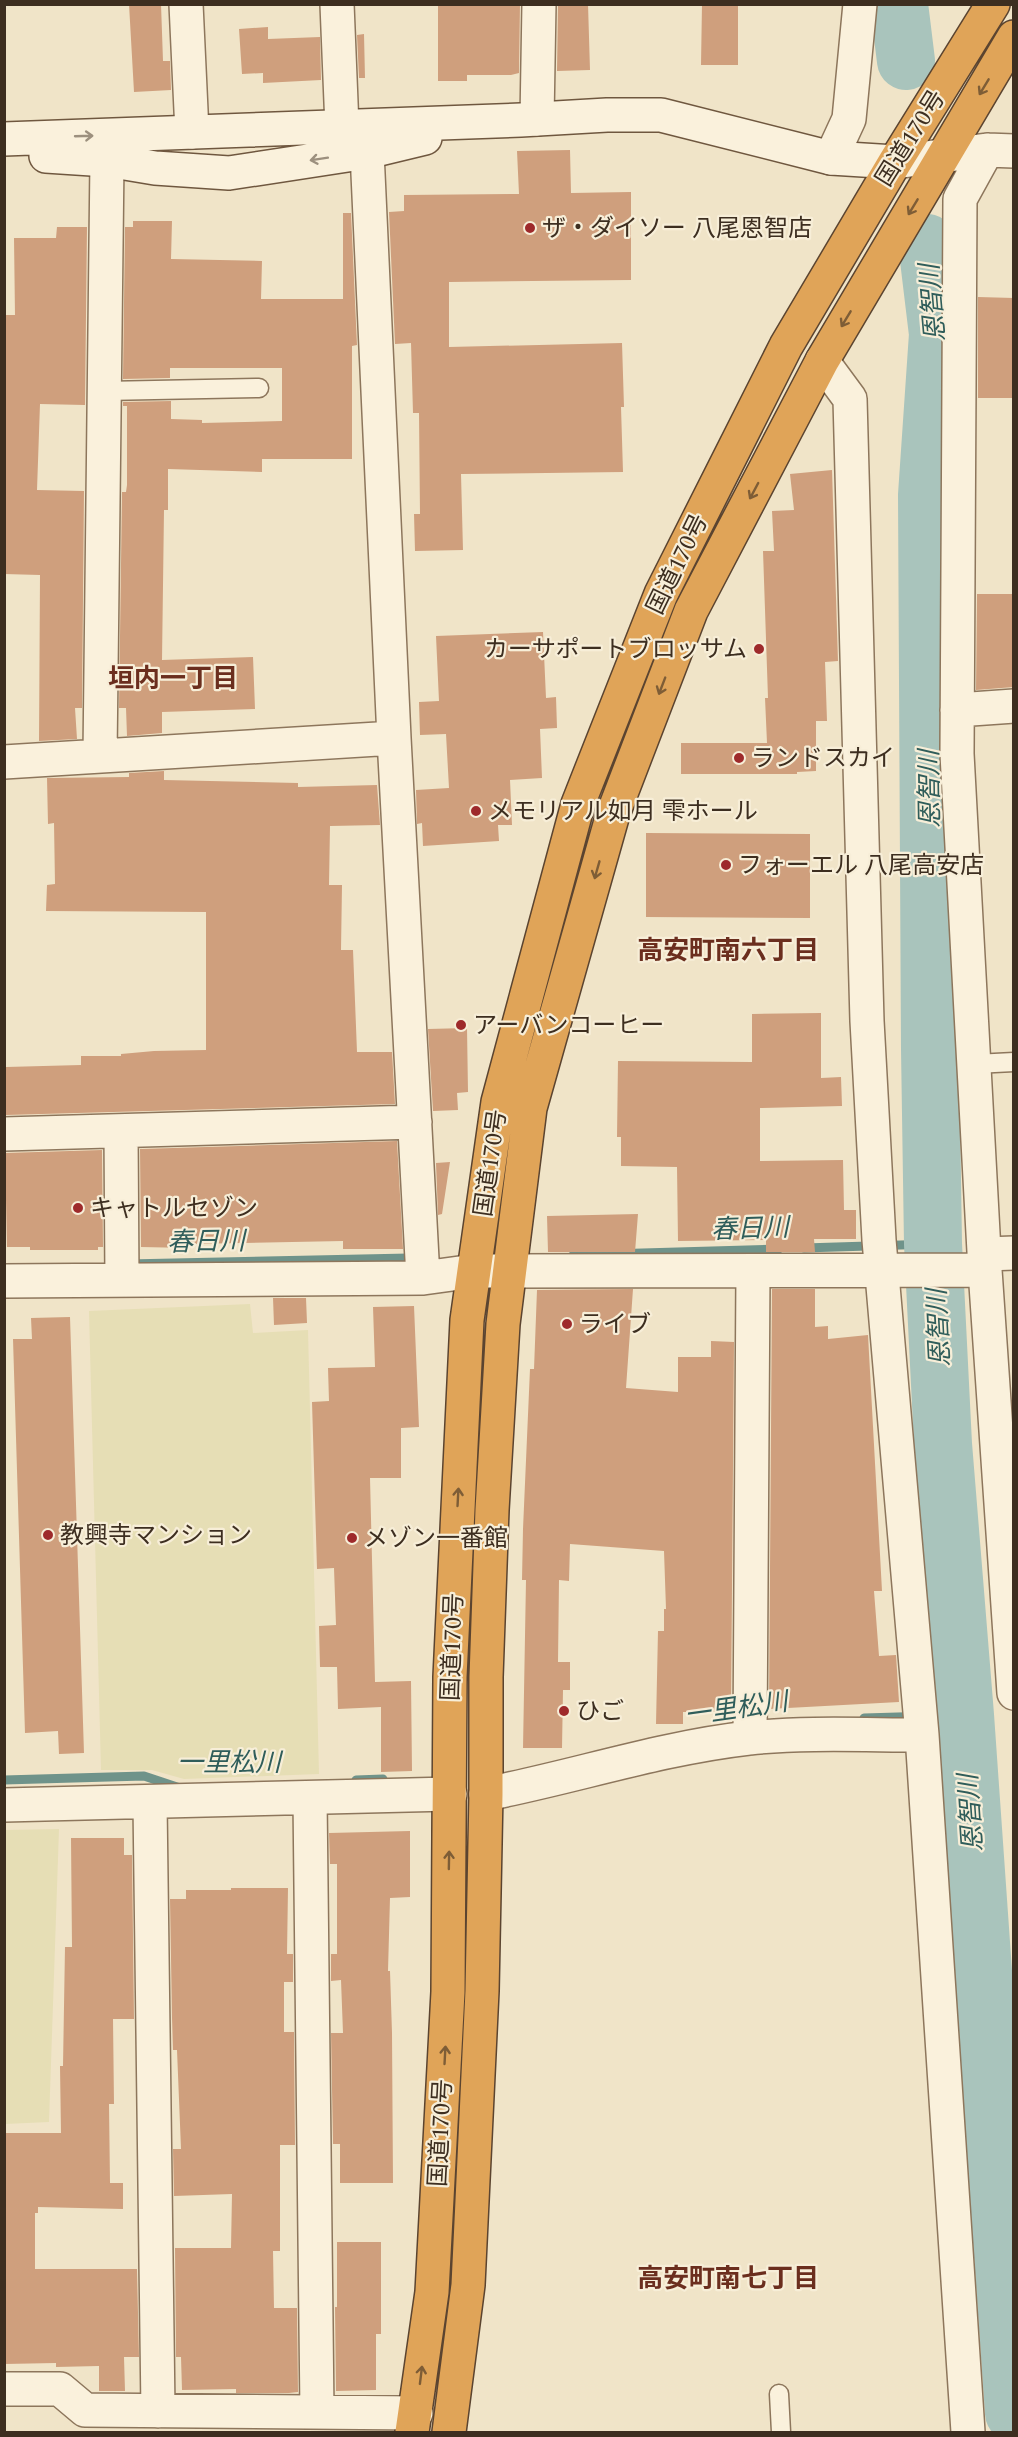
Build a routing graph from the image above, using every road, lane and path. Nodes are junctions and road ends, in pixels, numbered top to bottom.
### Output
1 (186, 4) edge
2 (337, 4) edge
3 (539, 4) edge
4 (860, 4) edge
5 (993, 4) edge
6 (1014, 37) edge
7 (529, 120) junction
8 (342, 127) junction
9 (192, 132) junction
10 (4, 139) edge
11 (1000, 151) edge
12 (367, 152) junction
13 (4, 153) edge
14 (942, 156) junction
15 (831, 158) junction
16 (107, 160) junction
17 (887, 162) junction
18 (822, 361) junction
19 (259, 388) dead end
20 (104, 391) junction
21 (1014, 706) edge
22 (957, 710) junction
23 (394, 738) junction
24 (100, 756) junction
25 (4, 762) edge
26 (1014, 1062) edge
27 (975, 1064) junction
28 (415, 1122) junction
29 (121, 1131) junction
30 (4, 1134) edge
31 (884, 1258) junction
32 (995, 1259) edge
33 (474, 1271) junction
34 (510, 1272) junction
35 (753, 1272) junction
36 (423, 1278) junction
37 (122, 1280) junction
38 (4, 1281) edge
39 (1014, 1693) edge
40 (921, 1724) junction
41 (750, 1726) junction
42 (450, 1794) junction
43 (486, 1794) junction
44 (310, 1798) junction
45 (150, 1803) junction
46 (4, 1805) edge
47 (4, 2389) edge
48 (779, 2394) dead end
49 (158, 2411) junction
50 (317, 2412) junction
51 (414, 2423) edge
52 (456, 2426) edge
53 (781, 2433) edge
54 (968, 2433) edge

1 - 9 street
2 - 8 street
3 - 7 street
4 - 15 street
5 - 17 highway, 国道170号
6 -> 14 highway, 国道170号
7 - 8 street
7 - 12 street
7 - 15 street
8 - 9 street
10 -> 9 street
11 - 14 street
11 - 22 street
12 -> 16 street
12 - 23 street
13 - 16 street
14 - 17 street
14 -> 18 highway, 国道170号
15 - 17 street
16 - 20 street
17 - 33 highway, 国道170号
18 - 31 street
18 -> 34 highway, 国道170号
19 - 20 lane
20 - 24 street
21 - 22 street
22 - 27 street
23 - 24 street
23 - 28 street
24 - 25 street
26 - 27 lane
27 - 32 street
28 - 29 street
28 - 36 street
29 - 30 street
29 - 37 street
31 - 32 street
31 - 35 street
31 - 40 street
32 - 39 street
33 - 34 street
33 - 36 street
42 -> 33 highway, 国道170号
34 - 35 street
34 - 43 highway, 国道170号
35 - 41 street
36 - 37 street
37 - 38 street
40 - 41 street
40 - 54 street
41 - 43 street
42 - 44 street
51 -> 42 highway, 国道170号
43 - 52 highway, 国道170号
44 - 45 street
44 - 50 street
45 - 46 street
45 - 49 street
47 - 49 street
48 - 53 lane
49 - 50 street
50 - 51 street

